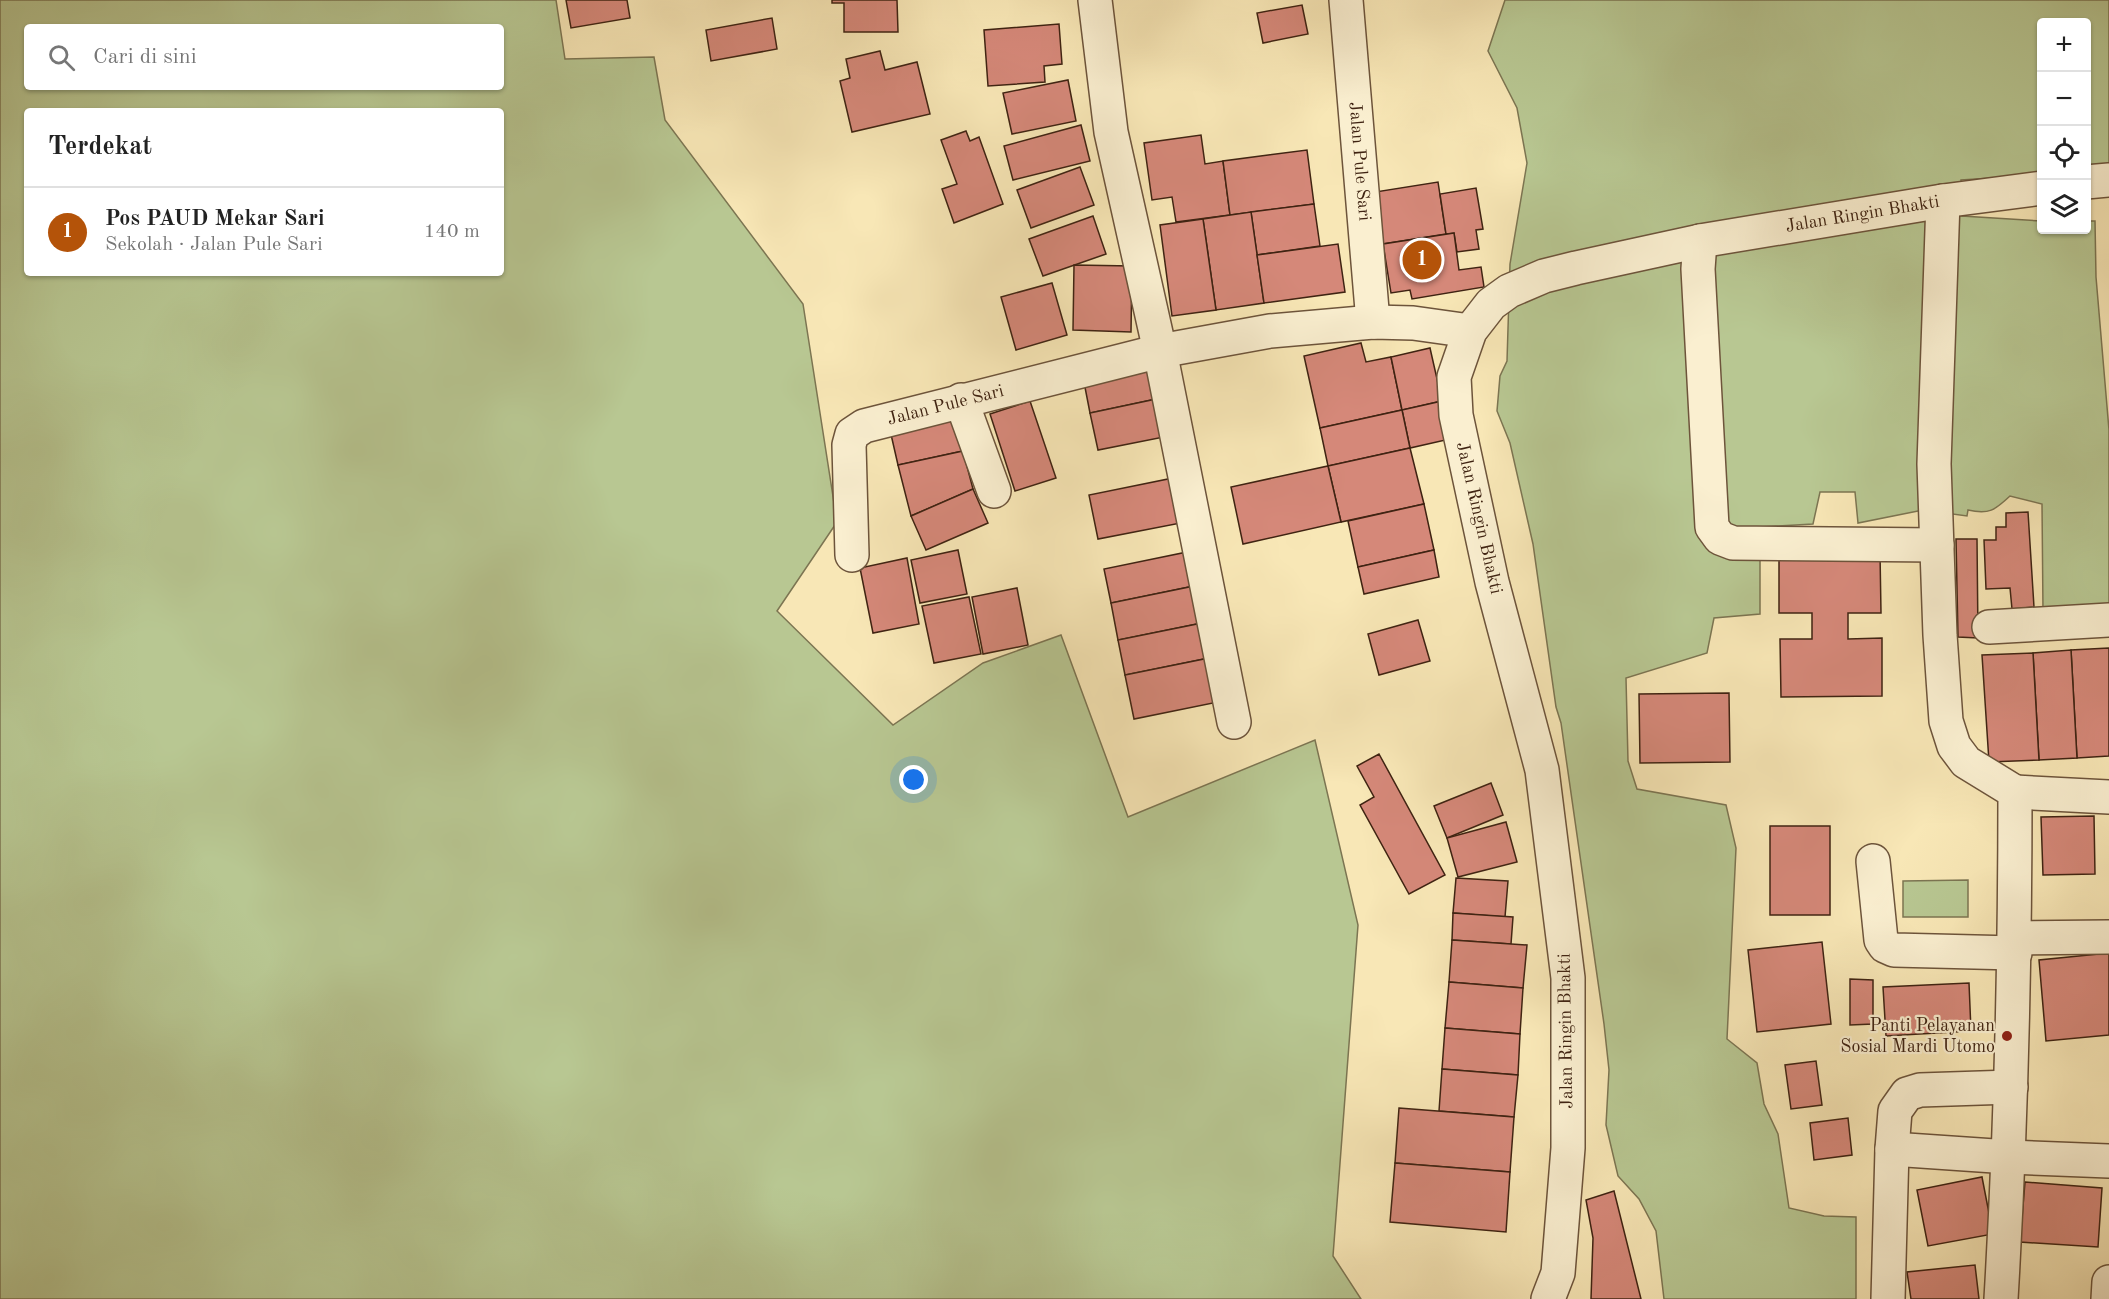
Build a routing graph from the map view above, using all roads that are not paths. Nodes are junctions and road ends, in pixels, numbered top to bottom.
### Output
1 (1095, 0) edge
2 (1346, 0) edge
3 (2109, 180) edge
4 (2091, 182) edge
5 (2037, 189) edge
6 (1943, 201) junction
7 (1700, 241) junction
8 (1373, 322) junction
9 (1470, 331) junction
10 (1160, 351) junction
11 (960, 400) junction
12 (994, 491) dead end
13 (1937, 545) junction
14 (852, 555) dead end
15 (2109, 620) edge
16 (1989, 627) dead end
17 (1234, 722) dead end
18 (2015, 792) junction
19 (2109, 797) edge
20 (1873, 861) dead end
21 (2109, 937) edge
22 (2015, 946) junction
23 (2011, 1087) junction
24 (1892, 1149) junction
25 (2009, 1157) junction
26 (2109, 1161) edge
27 (2109, 1282) edge
28 (1548, 1299) edge
29 (1888, 1299) edge
30 (2001, 1299) edge
31 (2108, 1299) edge

1 - 10 street
2 - 8 street, Jalan Pule Sari
3 - 4 street
5 - 6 street, Jalan Ringin Bhakti
6 - 7 street, Jalan Ringin Bhakti
6 - 13 street
7 - 9 street, Jalan Ringin Bhakti
7 - 13 street
8 - 9 street, Jalan Pule Sari
8 - 10 street, Jalan Pule Sari
9 - 28 street, Jalan Ringin Bhakti
10 - 11 street, Jalan Pule Sari
10 - 17 street
11 - 12 street
11 - 14 street, Jalan Pule Sari
13 - 18 street
15 - 16 street
18 - 19 street
18 - 22 street
20 - 22 street
21 - 22 street
22 - 23 street
23 - 24 street
23 - 25 street
24 - 25 street
24 - 29 street
25 - 26 street
25 - 30 street
27 - 31 street

